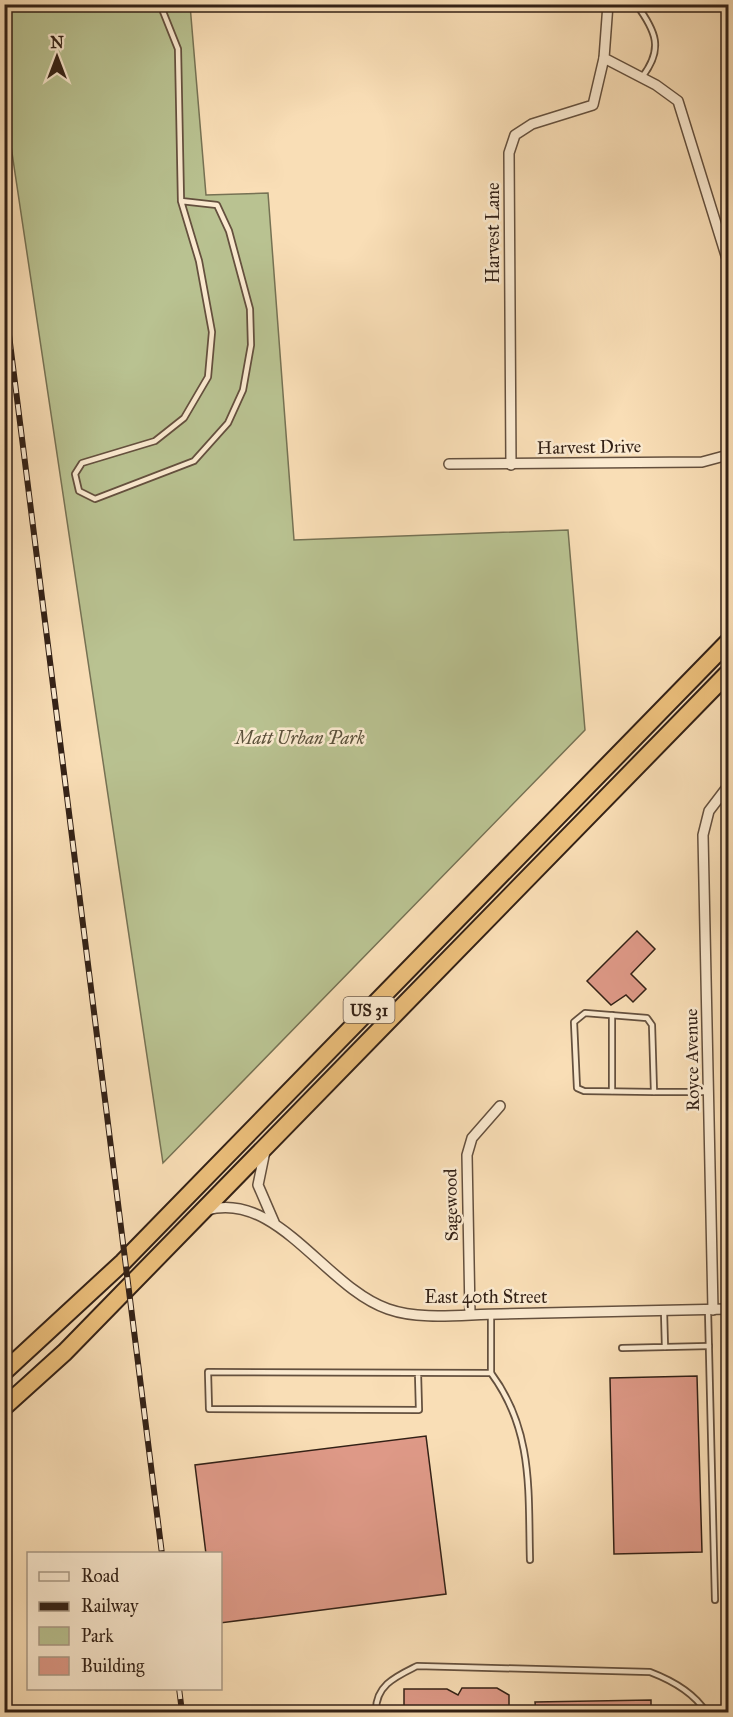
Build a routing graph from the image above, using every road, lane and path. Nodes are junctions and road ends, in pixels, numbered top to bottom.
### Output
1 (160, 4) edge
2 (608, 4) edge
3 (636, 4) edge
4 (604, 58) junction
5 (642, 77) junction
6 (181, 201) junction
7 (729, 262) edge
8 (729, 455) edge
9 (449, 464) dead end
10 (512, 465) junction
11 (729, 642) edge
12 (729, 673) edge
13 (729, 786) edge
14 (612, 1015) junction
15 (612, 1091) junction
16 (654, 1092) junction
17 (709, 1092) junction
18 (500, 1106) dead end
19 (266, 1147) junction
20 (203, 1212) junction
21 (274, 1222) junction
22 (729, 1309) edge
23 (710, 1310) junction
24 (664, 1311) junction
25 (470, 1314) junction
26 (492, 1314) junction
27 (709, 1346) junction
28 (665, 1347) junction
29 (622, 1348) dead end
30 (4, 1372) edge
31 (418, 1373) junction
32 (491, 1374) junction
33 (4, 1407) edge
34 (530, 1560) dead end
35 (715, 1600) dead end
36 (376, 1713) edge
37 (706, 1713) edge

1 - 6 lane
2 - 4 street
3 - 5 lane
4 - 5 street
4 - 10 street, Harvest Lane
5 - 7 street
6 - 6 lane
8 - 10 street, Harvest Drive
9 - 10 street, Harvest Drive
11 - 30 highway, US 31
12 - 19 highway, US 31
13 - 17 street, Royce Avenue
14 - 15 lane
14 - 15 lane
14 - 16 lane
15 - 16 lane
16 - 17 lane
17 - 23 street, Royce Avenue
18 - 25 street, Sagewood
19 - 20 highway, US 31
19 - 21 street
20 - 21 street
20 - 33 highway, US 31
21 - 25 street, East 40th Street
22 - 23 street, East 40th Street
23 - 24 street, East 40th Street
23 - 27 lane
24 - 26 street, East 40th Street
24 - 28 lane
25 - 26 street, East 40th Street
26 - 32 lane
27 - 28 lane
27 - 35 lane
28 - 29 lane
31 - 31 lane
31 - 32 lane
32 - 34 lane
36 - 37 lane

